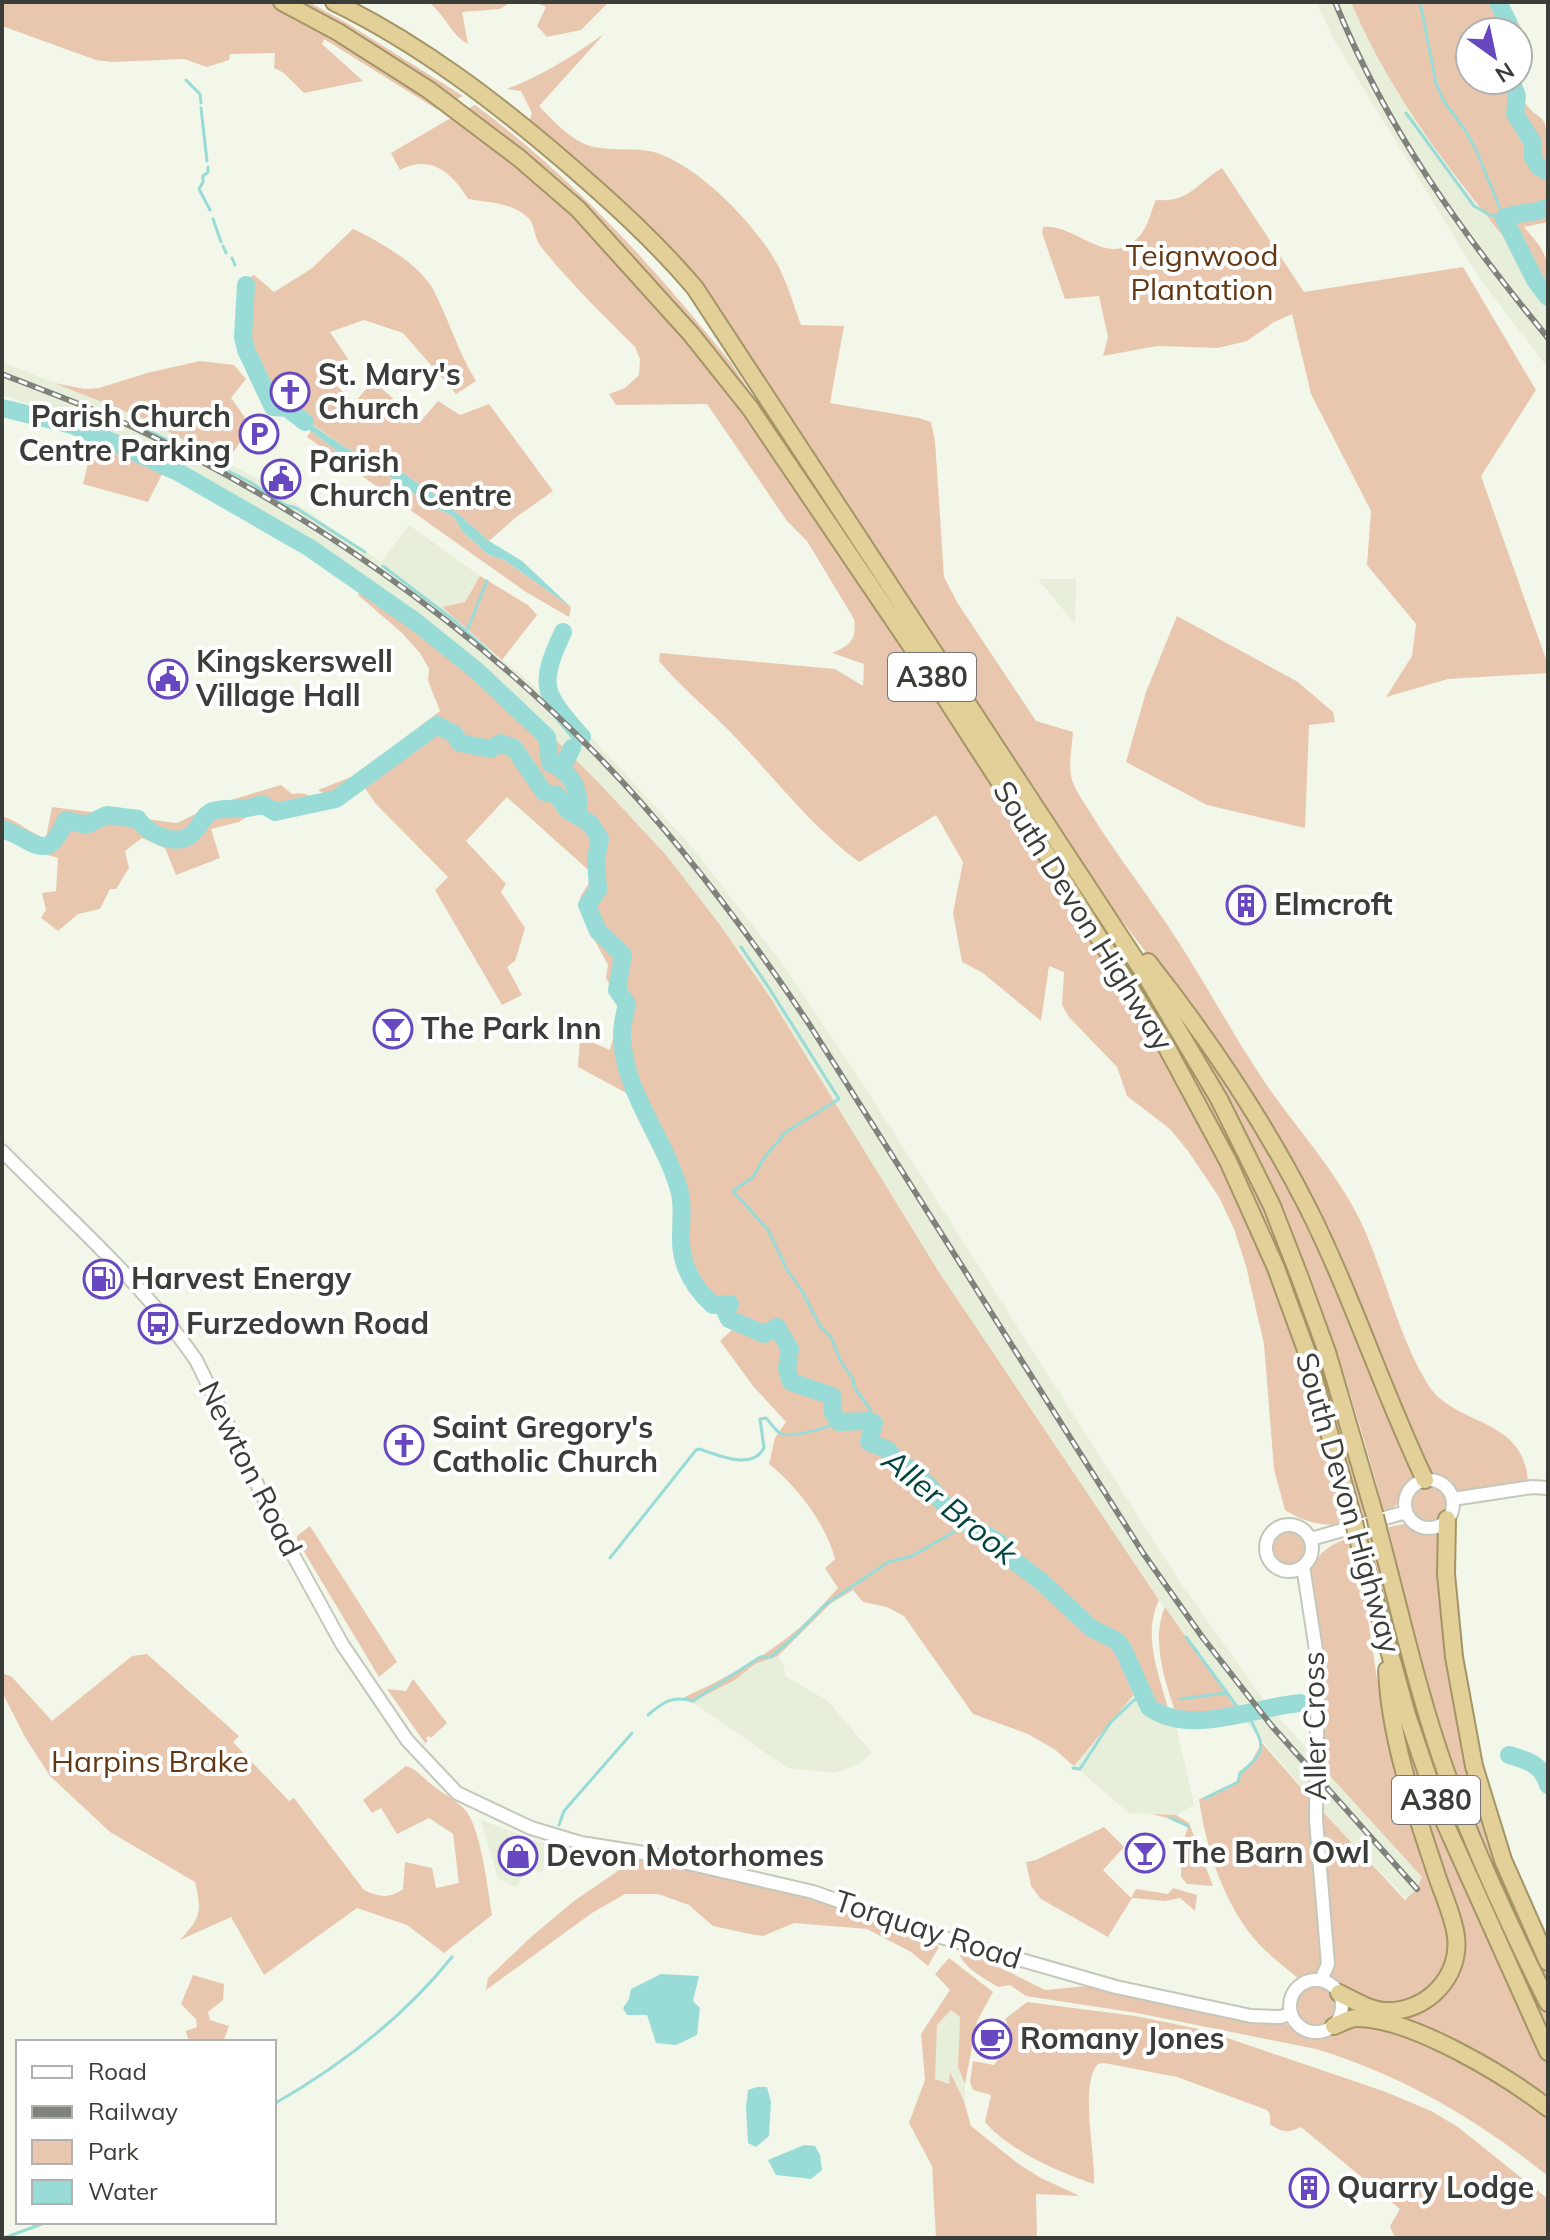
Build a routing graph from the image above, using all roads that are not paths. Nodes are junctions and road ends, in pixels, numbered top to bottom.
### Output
1 (282, 2) edge
2 (334, 2) edge
3 (1083, 879) junction
4 (2, 1151) edge
5 (1425, 1480) junction
6 (1548, 1488) edge
7 (1453, 1499) junction
8 (1406, 1512) junction
9 (1447, 1519) junction
10 (1311, 1539) junction
11 (1303, 1566) junction
12 (1386, 1644) junction
13 (475, 1804) joint
14 (1548, 1962) edge
15 (1321, 1980) junction
16 (1339, 1993) junction
17 (1548, 2003) edge
18 (1291, 2014) junction
19 (1334, 2026) junction
20 (1548, 2052) edge
21 (1548, 2108) edge

1 - 12 highway, South Devon Highway / A380
2 - 3 highway, South Devon Highway / A380
3 - 5 highway, A380
3 - 17 highway, South Devon Highway / A380
4 - 13 street, Newton Road
5 - 7 street
5 - 8 street
6 - 7 street
7 - 9 street
8 - 9 street
8 - 10 street
9 - 14 highway, A380
10 - 11 street, Aller Cross
10 - 11 street
11 - 15 street, Aller Cross, bridge
12 - 16 highway, A380
12 - 20 highway, South Devon Highway / A380
13 - 18 street, Torquay Road
15 - 16 street
15 - 18 street
16 - 19 street
18 - 19 street
19 - 21 highway

